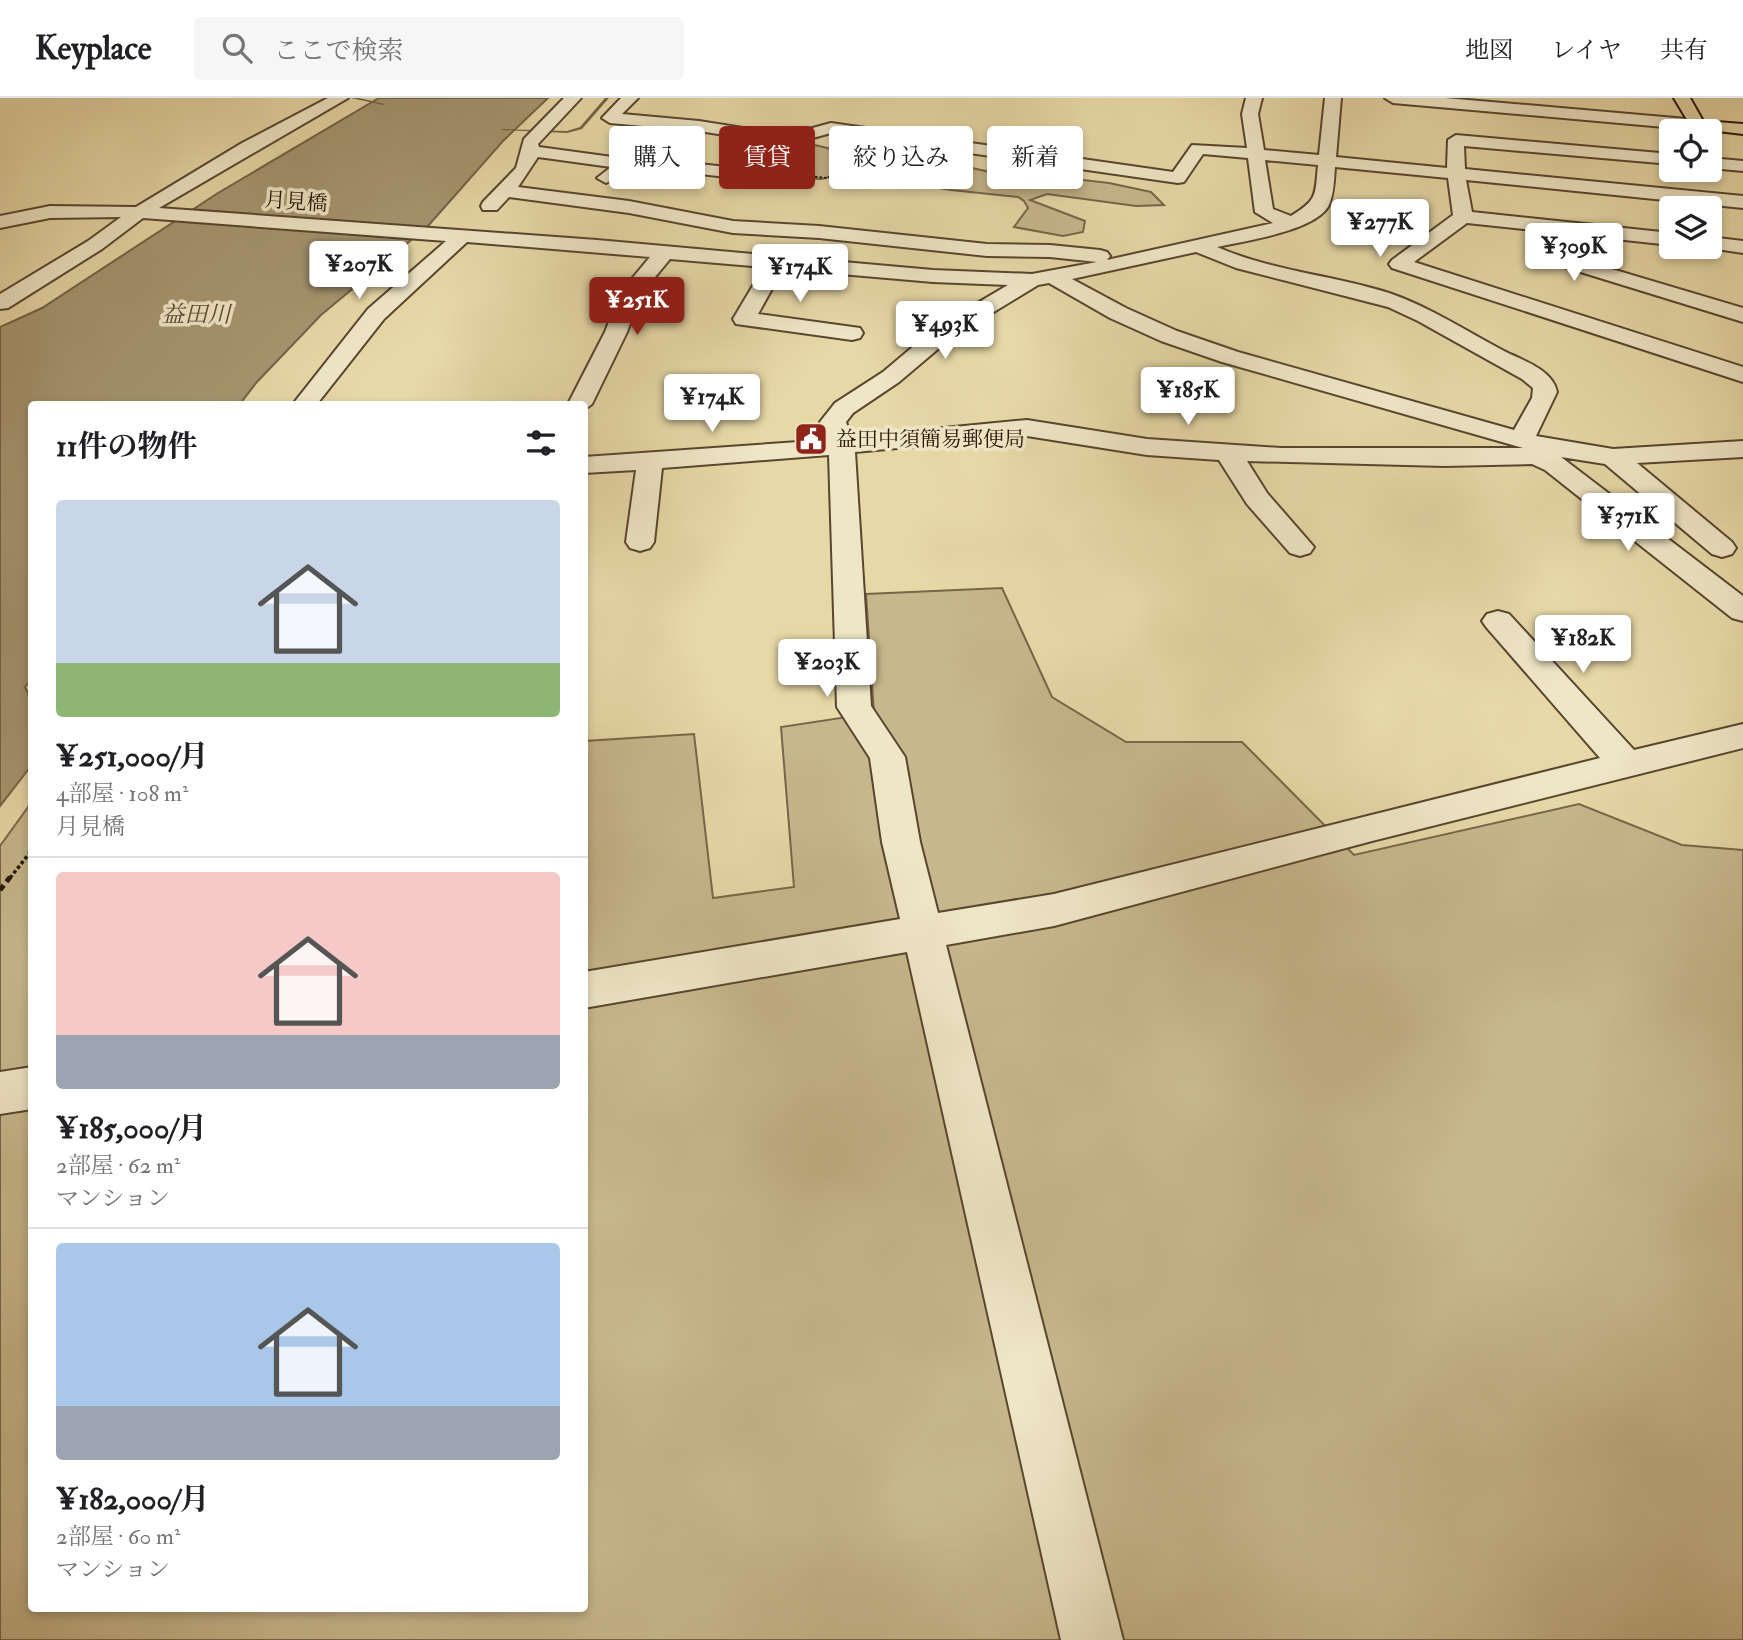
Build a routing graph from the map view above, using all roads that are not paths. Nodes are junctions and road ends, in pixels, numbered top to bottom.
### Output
1 (340, 98) edge
2 (573, 98) edge
3 (630, 98) edge
4 (1254, 98) edge
5 (1333, 98) edge
6 (1393, 98) edge
7 (1682, 98) edge
8 (1694, 119) edge
9 (1562, 124) edge
10 (1659, 125) edge
11 (1722, 127) edge
12 (1743, 129) edge
13 (533, 151) junction
14 (1256, 154) junction
15 (1659, 155) edge
16 (609, 161) edge
17 (1327, 162) junction
18 (1722, 164) edge
19 (1743, 166) edge
20 (1456, 175) junction
21 (609, 177) edge
22 (504, 191) junction
23 (588, 202) junction
24 (1743, 202) edge
25 (143, 214) junction
26 (663, 215) junction
27 (1463, 216) junction
28 (0, 222) edge
29 (1292, 224) junction
30 (1605, 232) junction
31 (455, 236) junction
32 (1659, 238) edge
33 (1722, 244) edge
34 (597, 246) junction
35 (1200, 247) junction
36 (1743, 247) edge
37 (665, 252) junction
38 (777, 262) junction
39 (1129, 262) junction
40 (1568, 262) junction
41 (1042, 279) junction
42 (1517, 302) junction
43 (0, 303) edge
44 (1741, 312) edge
45 (852, 333) dead end
46 (1743, 375) edge
47 (307, 401) edge
48 (581, 401) edge
49 (842, 446) junction
50 (1536, 448) junction
51 (1743, 449) edge
52 (1228, 453) junction
53 (1613, 457) junction
54 (650, 462) junction
55 (588, 466) edge
56 (640, 542) dead end
57 (1300, 547) dead end
58 (1722, 548) dead end
59 (1736, 599) edge
60 (1499, 621) dead end
61 (1728, 740) edge
62 (1627, 765) junction
63 (1743, 769) edge
64 (923, 931) junction
65 (588, 989) edge
66 (28, 1089) edge
67 (0, 1093) edge
68 (1092, 1640) edge

1 - 25 street
2 - 13 street
3 - 14 street
4 - 14 street
5 - 17 street
6 - 9 street
7 - 8 main road
9 - 10 street
9 - 15 street
9 - 20 street
11 - 12 main road
13 - 16 street
13 - 22 street
14 - 17 street
14 - 29 street
17 - 20 street
17 - 29 street
18 - 19 street
20 - 24 street
20 - 27 street
21 - 23 street
22 - 23 street
22 - 31 street
23 - 26 street
25 - 28 street, 月見橋
25 - 31 street, 月見橋
25 - 43 street
26 - 34 street
26 - 39 street
27 - 30 street
27 - 42 street
29 - 35 street
30 - 32 street
30 - 40 street
31 - 34 street, 月見橋
31 - 47 street
33 - 36 street
34 - 37 street, 月見橋
35 - 39 street
35 - 50 street
37 - 38 street, 月見橋
37 - 48 street
38 - 41 street, 月見橋
38 - 45 street
39 - 41 street
40 - 42 street
40 - 44 street
41 - 49 street
41 - 50 street
42 - 46 street
49 - 52 street
49 - 54 street
49 - 64 street
50 - 52 street
50 - 53 street
50 - 59 street
51 - 53 street
52 - 57 street
53 - 58 street
54 - 55 street
54 - 56 street
60 - 62 street
61 - 62 street
61 - 63 street
62 - 64 street
64 - 65 street
64 - 68 street
66 - 67 street

